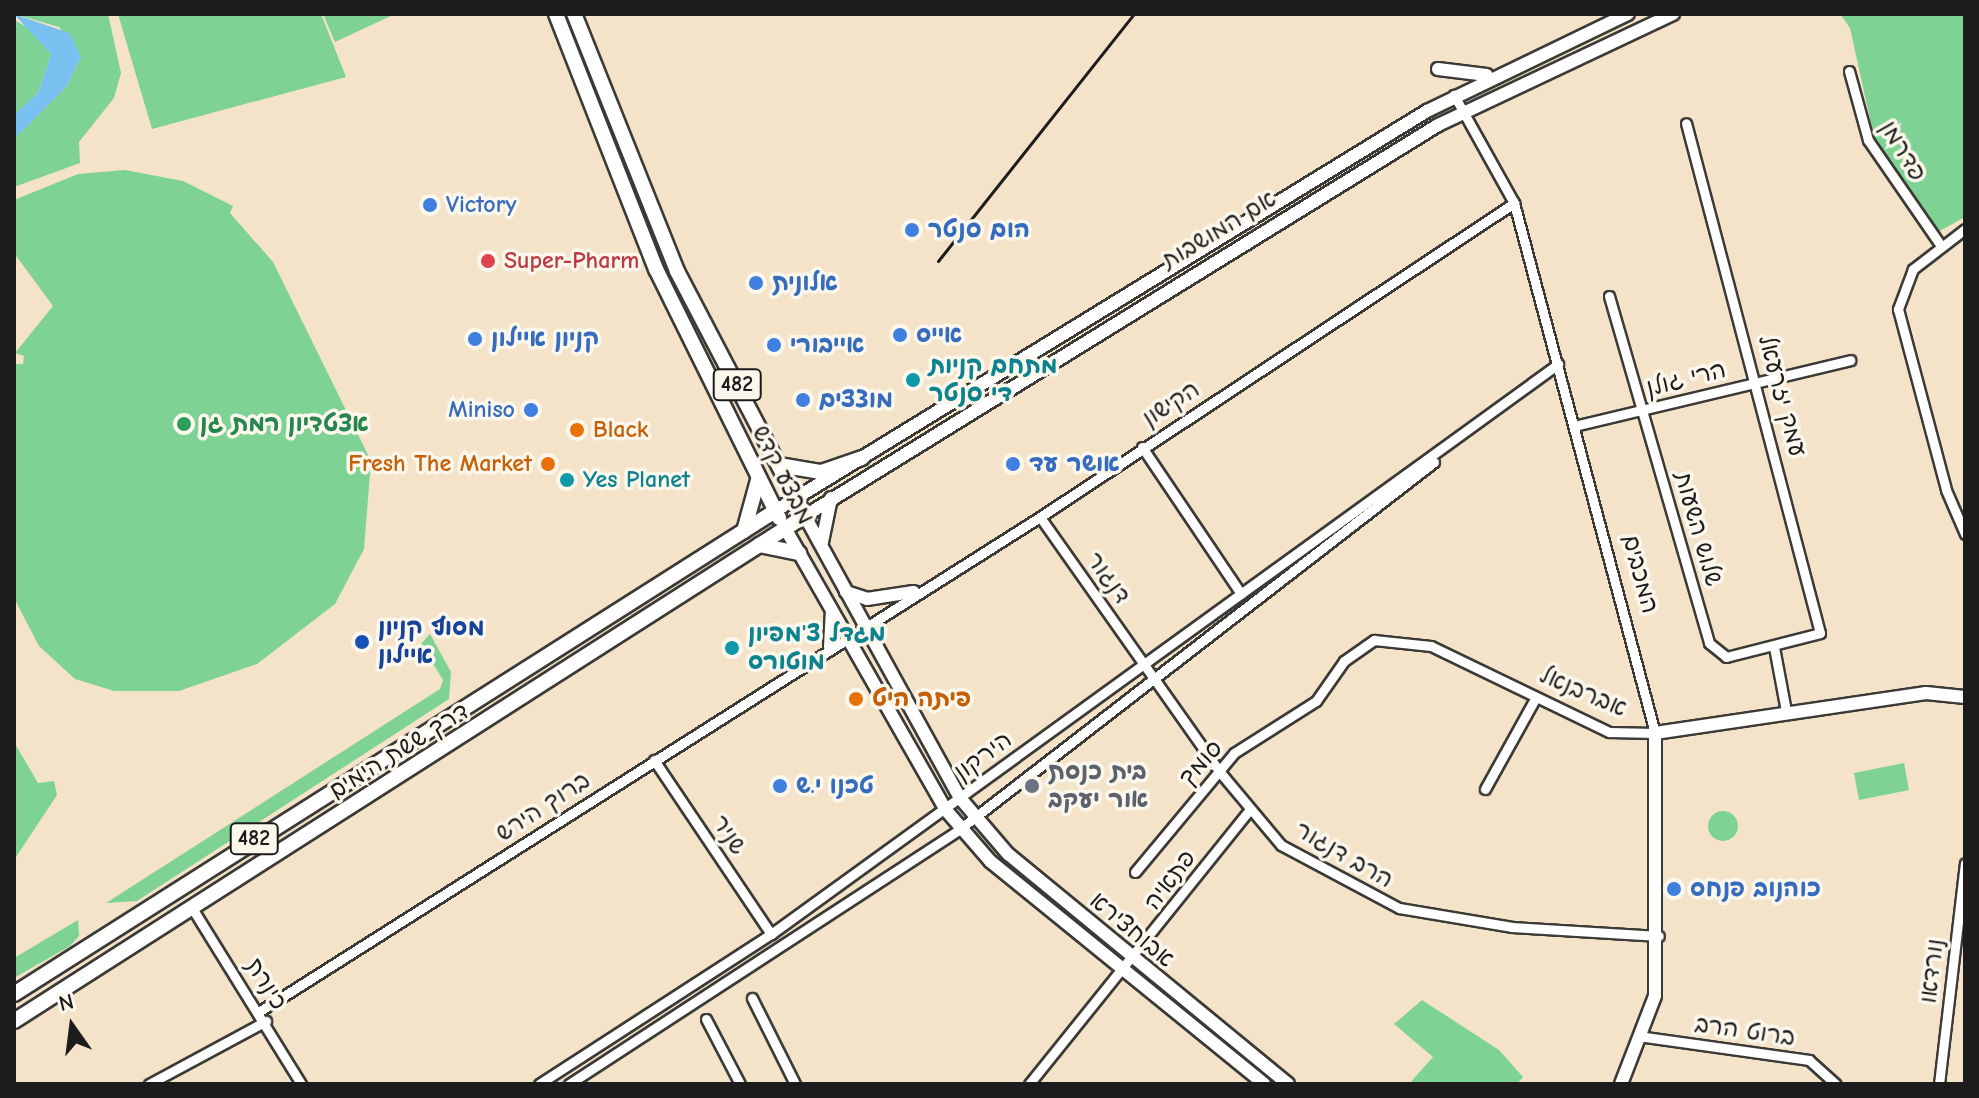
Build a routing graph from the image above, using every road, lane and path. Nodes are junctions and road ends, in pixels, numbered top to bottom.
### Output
1 (556, 14) edge
2 (574, 14) edge
3 (1628, 14) edge
4 (1673, 14) edge
5 (1438, 69) dead end
6 (1849, 71) dead end
7 (1498, 73) junction
8 (1454, 95) junction
9 (1463, 111) junction
10 (1686, 123) dead end
11 (1514, 203) junction
12 (1965, 229) edge
13 (1939, 243) junction
14 (1609, 296) dead end
15 (1850, 360) dead end
16 (1558, 364) junction
17 (1759, 382) junction
18 (1643, 409) junction
19 (1578, 425) junction
20 (1142, 447) junction
21 (1444, 451) junction
22 (862, 458) junction
23 (779, 465) junction
24 (758, 480) junction
25 (832, 497) junction
26 (796, 499) junction
27 (775, 511) junction
28 (805, 516) junction
29 (1040, 517) junction
30 (785, 528) junction
31 (744, 531) junction
32 (1965, 534) edge
33 (759, 545) junction
34 (823, 545) junction
35 (799, 553) junction
36 (846, 592) junction
37 (913, 592) junction
38 (1241, 594) junction
39 (832, 609) junction
40 (865, 624) junction
41 (847, 636) junction
42 (830, 647) junction
43 (1774, 647) junction
44 (1145, 662) junction
45 (1154, 674) junction
46 (1536, 697) junction
47 (1965, 697) edge
48 (1316, 701) joint
49 (1786, 711) junction
50 (1655, 733) junction
51 (654, 760) junction
52 (1219, 771) junction
53 (1485, 789) dead end
54 (960, 798) junction
55 (945, 809) junction
56 (1249, 810) junction
57 (975, 816) junction
58 (961, 828) junction
59 (1965, 864) edge
60 (1135, 872) dead end
61 (1964, 880) edge
62 (192, 908) junction
63 (771, 934) junction
64 (1659, 936) junction
65 (1130, 966) junction
66 (14, 994) edge
67 (752, 998) dead end
68 (263, 1016) junction
69 (706, 1019) dead end
70 (14, 1021) edge
71 (1638, 1036) junction
72 (149, 1084) edge
73 (301, 1084) edge
74 (539, 1084) edge
75 (569, 1084) edge
76 (740, 1084) edge
77 (795, 1084) edge
78 (1029, 1084) edge
79 (1264, 1084) edge
80 (1288, 1084) edge
81 (1621, 1084) edge
82 (1836, 1084) edge
83 (1939, 1084) edge

1 - 24 main road, מבצע קדש / 482
2 - 23 main road, מבצע קדש / 482
3 - 7 street, אם המושבות
4 - 9 street, אם המושבות
5 - 7 street
6 - 13 street, פדרמן
7 - 8 street, אם המושבות
8 - 9 street, המכבים
8 - 22 street, אם המושבות
9 - 11 street, המכבים
9 - 25 street, אם המושבות
10 - 17 street, עמק יזרעאל
11 - 16 street, המכבים
11 - 20 street, הקישון
12 - 13 street
13 - 32 street
14 - 18 street, שלוש השעות
15 - 17 street, הרי גולן
16 - 19 street, המכבים
16 - 21 street, הירקון
17 - 18 street, הרי גולן
17 - 43 street, עמק יזרעאל
18 - 19 street, הרי גולן
18 - 43 street, שלוש השעות
19 - 50 street, המכבים
20 - 29 street, הקישון
20 - 38 street
21 - 38 street, הירקון
21 - 45 street, הירקון
22 - 23 main road
22 - 26 street, אם המושבות
23 - 26 main road, מבצע קדש / 482
24 - 27 main road, מבצע קדש / 482
24 - 31 main road
25 - 28 street, אם המושבות
25 - 34 street
26 - 27 street, אם המושבות
26 - 28 main road, מבצע קדש / 482
27 - 30 main road, מבצע קדש / 482
27 - 31 main road, דרך ששת הימים / 482
28 - 30 main road, דרך ששת הימים / 482
28 - 34 street, מבצע קדש
29 - 37 street, הקישון
29 - 44 street, דנגור
30 - 33 main road, דרך ששת הימים / 482
30 - 35 street, מבצע קדש
31 - 66 main road, דרך ששת הימים / 482
33 - 35 main road
33 - 62 main road, דרך ששת הימים / 482
34 - 36 street, מבצע קדש
35 - 39 street, מבצע קדש
36 - 37 street
36 - 40 street, מבצע קדש
37 - 40 street, הקישון
38 - 44 street, הירקון
39 - 41 street, מבצע קדש
39 - 42 street
40 - 41 street, הקישון
40 - 54 street, מבצע קדש
41 - 42 street, ברוך הירש
41 - 55 street, מבצע קדש
42 - 51 street, ברוך הירש
43 - 49 street
44 - 45 street, הרב דנגור
44 - 54 street, הירקון
45 - 52 street, הרב דנגור
45 - 57 street, הירקון
46 - 48 street, אברבנאל
46 - 50 street, אברבנאל
46 - 53 street
47 - 49 street, אברבנאל
48 - 52 street, סומך
49 - 50 street, אברבנאל
50 - 64 street, המכבים
51 - 63 street, שניר
51 - 68 street, ברוך הירש
52 - 56 street, הרב דנגור
52 - 60 street, סומך
54 - 55 street, הירקון
54 - 57 street, אבוחצירא
55 - 58 street, מבצע קדש
55 - 63 street, הירקון
56 - 64 street, הרב דנגור
56 - 65 street, פתאיה
57 - 58 street, הירקון
57 - 65 street, אבוחצירא
58 - 65 street, מבצע קדש
58 - 75 street, הירקון
59 - 61 street, נורדאו
61 - 83 street, נורדאו
62 - 68 street, כינרת
62 - 70 main road, דרך ששת הימים / 482
63 - 74 street, הירקון
64 - 71 street, המכבים
65 - 78 street, פתאיה
65 - 79 street
65 - 80 street, אבוחצירא
67 - 77 street
68 - 72 street, ברוך הירש
68 - 73 street, כינרת
69 - 76 street
71 - 81 street, המכבים
71 - 82 street, ברוט הרב

